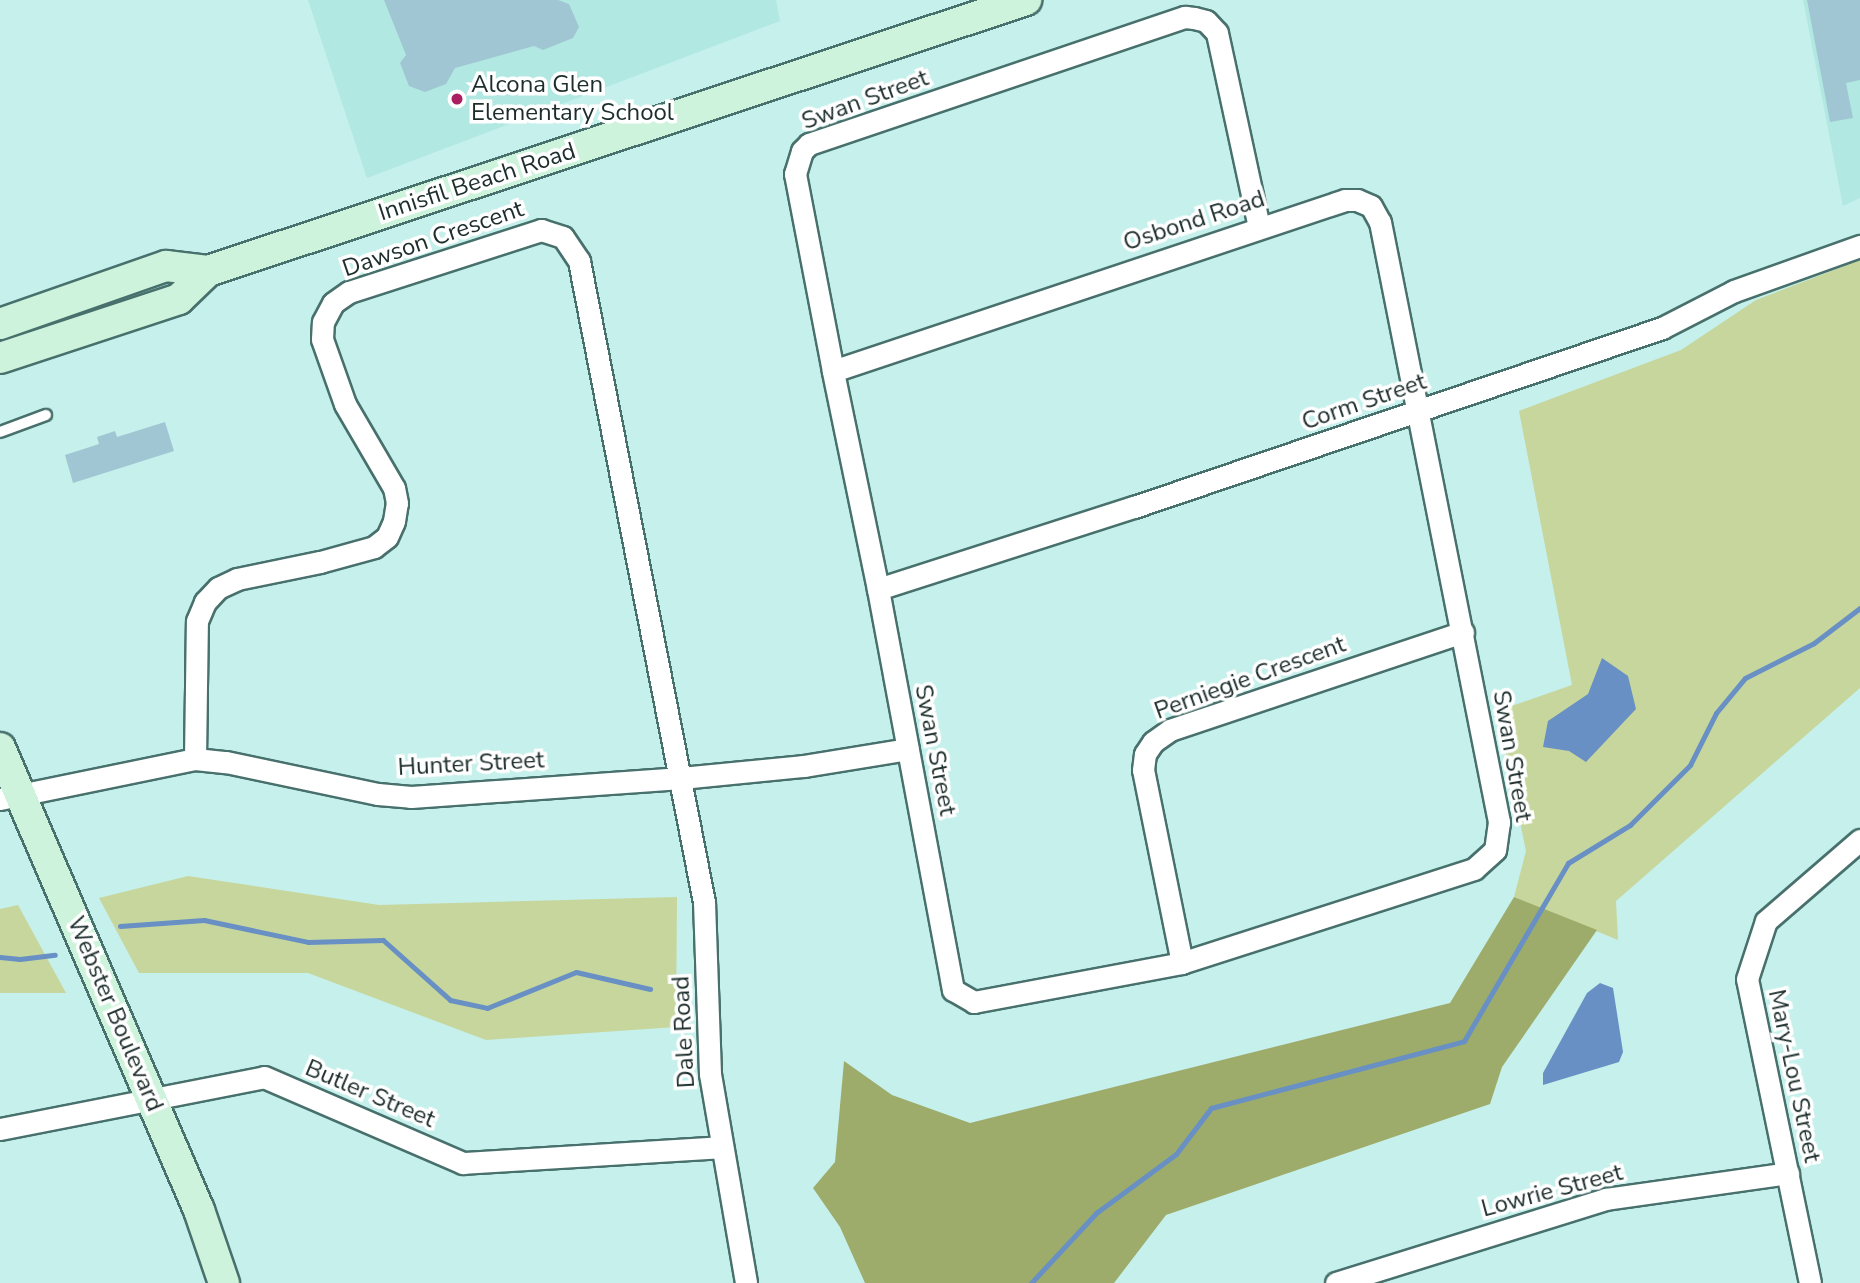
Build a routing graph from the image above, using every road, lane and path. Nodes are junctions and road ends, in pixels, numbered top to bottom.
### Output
1 (1026, 0) edge
2 (1259, 227) junction
3 (1860, 246) edge
4 (208, 271) junction
5 (0, 324) edge
6 (0, 358) edge
7 (833, 371) junction
8 (1417, 412) junction
9 (46, 415) dead end
10 (0, 432) edge
11 (878, 589) junction
12 (1462, 632) junction
13 (0, 748) edge
14 (908, 749) junction
15 (195, 759) junction
16 (681, 778) junction
17 (11, 796) edge
18 (1860, 840) edge
19 (1182, 963) junction
20 (151, 1100) junction
21 (0, 1129) edge
22 (722, 1147) junction
23 (1787, 1173) junction
24 (224, 1283) edge
25 (746, 1283) edge
26 (1336, 1283) edge
27 (1810, 1283) edge

1 - 4 main road, Innisfil Beach Road
2 - 7 street, Osbond Road
2 - 7 street, Swan Street
2 - 8 street, Osbond Road
3 - 8 street, Corm Street
4 - 5 main road, Innisfil Beach Road
4 - 6 main road, Innisfil Beach Road
7 - 11 street, Swan Street
8 - 11 street, Corm Street
8 - 12 street, Swan Street
9 - 10 lane
11 - 14 street, Swan Street
12 - 19 street, Perniegie Crescent
12 - 19 street, Swan Street
13 - 17 main road, Webster Boulevard
14 - 16 street, Hunter Street
14 - 19 street, Swan Street
15 - 16 street, Hunter Street
15 - 16 street, Dawson Crescent
15 - 17 street, Hunter Street
16 - 22 street, Dale Road
17 - 20 main road, Webster Boulevard
18 - 23 street, Mary-Lou Street
20 - 21 street, Butler Street
20 - 22 street, Butler Street
20 - 24 main road, Webster Boulevard
22 - 25 street, Dale Road
23 - 26 street, Lowrie Street
23 - 27 street, Mary-Lou Street

